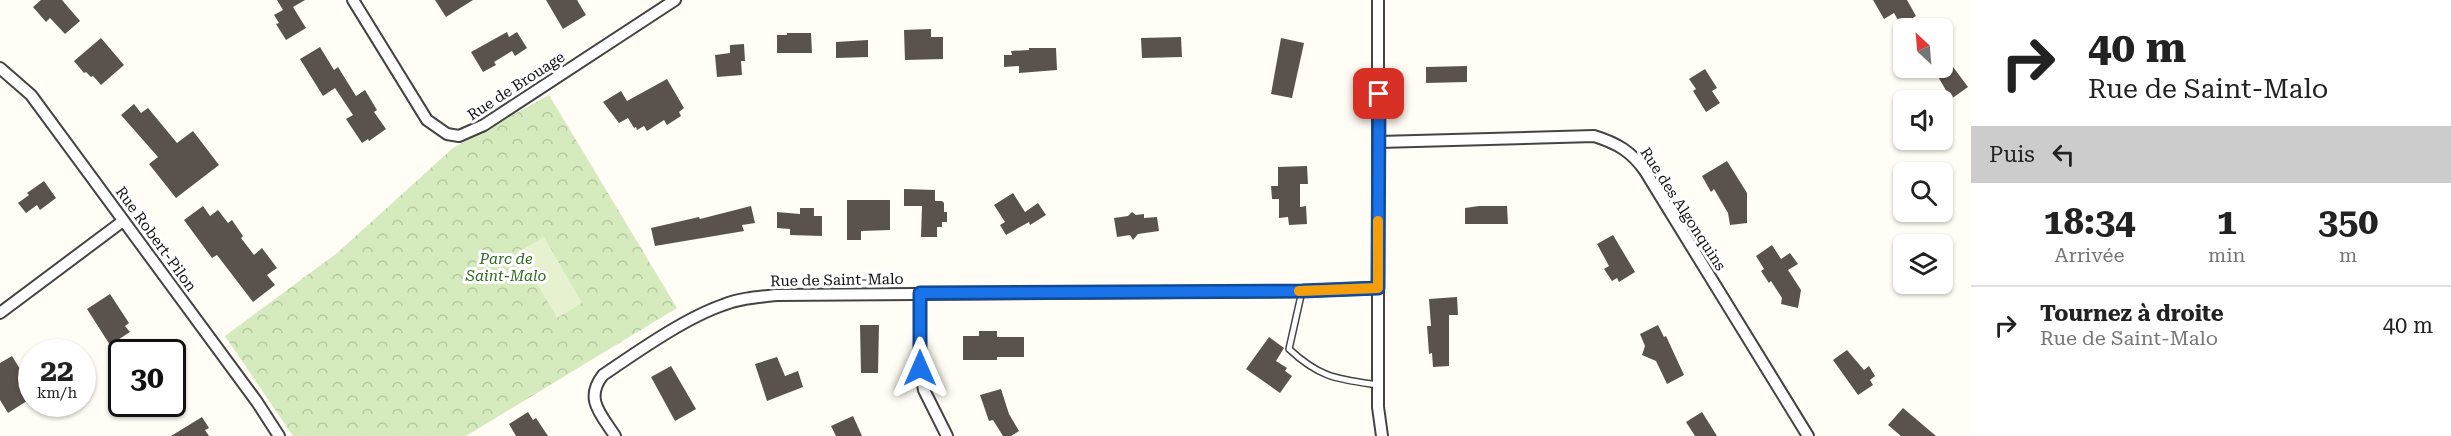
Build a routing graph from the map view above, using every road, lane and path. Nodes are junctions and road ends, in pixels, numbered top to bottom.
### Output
1 (353, 0) edge
2 (675, 0) edge
3 (1378, 0) edge
4 (0, 68) edge
5 (1379, 141) junction
6 (123, 221) junction
7 (1378, 288) junction
8 (1302, 291) junction
9 (920, 293) junction
10 (0, 314) edge
11 (1378, 385) junction
12 (279, 436) edge
13 (615, 436) edge
14 (947, 436) edge
15 (1382, 436) edge
16 (1808, 436) edge

1 - 2 street, Rue de Brouage
3 - 5 street
4 - 6 street, Rue Robert-Pilon
5 - 7 street
5 - 16 street, Rue des Algonquins
6 - 10 street
6 - 12 street, Rue Robert-Pilon
7 - 8 street, Rue de Saint-Malo
7 - 11 street
8 - 9 street, Rue de Saint-Malo
8 - 11 lane
9 - 13 street, Rue de Saint-Malo
9 - 14 street
11 - 15 street

